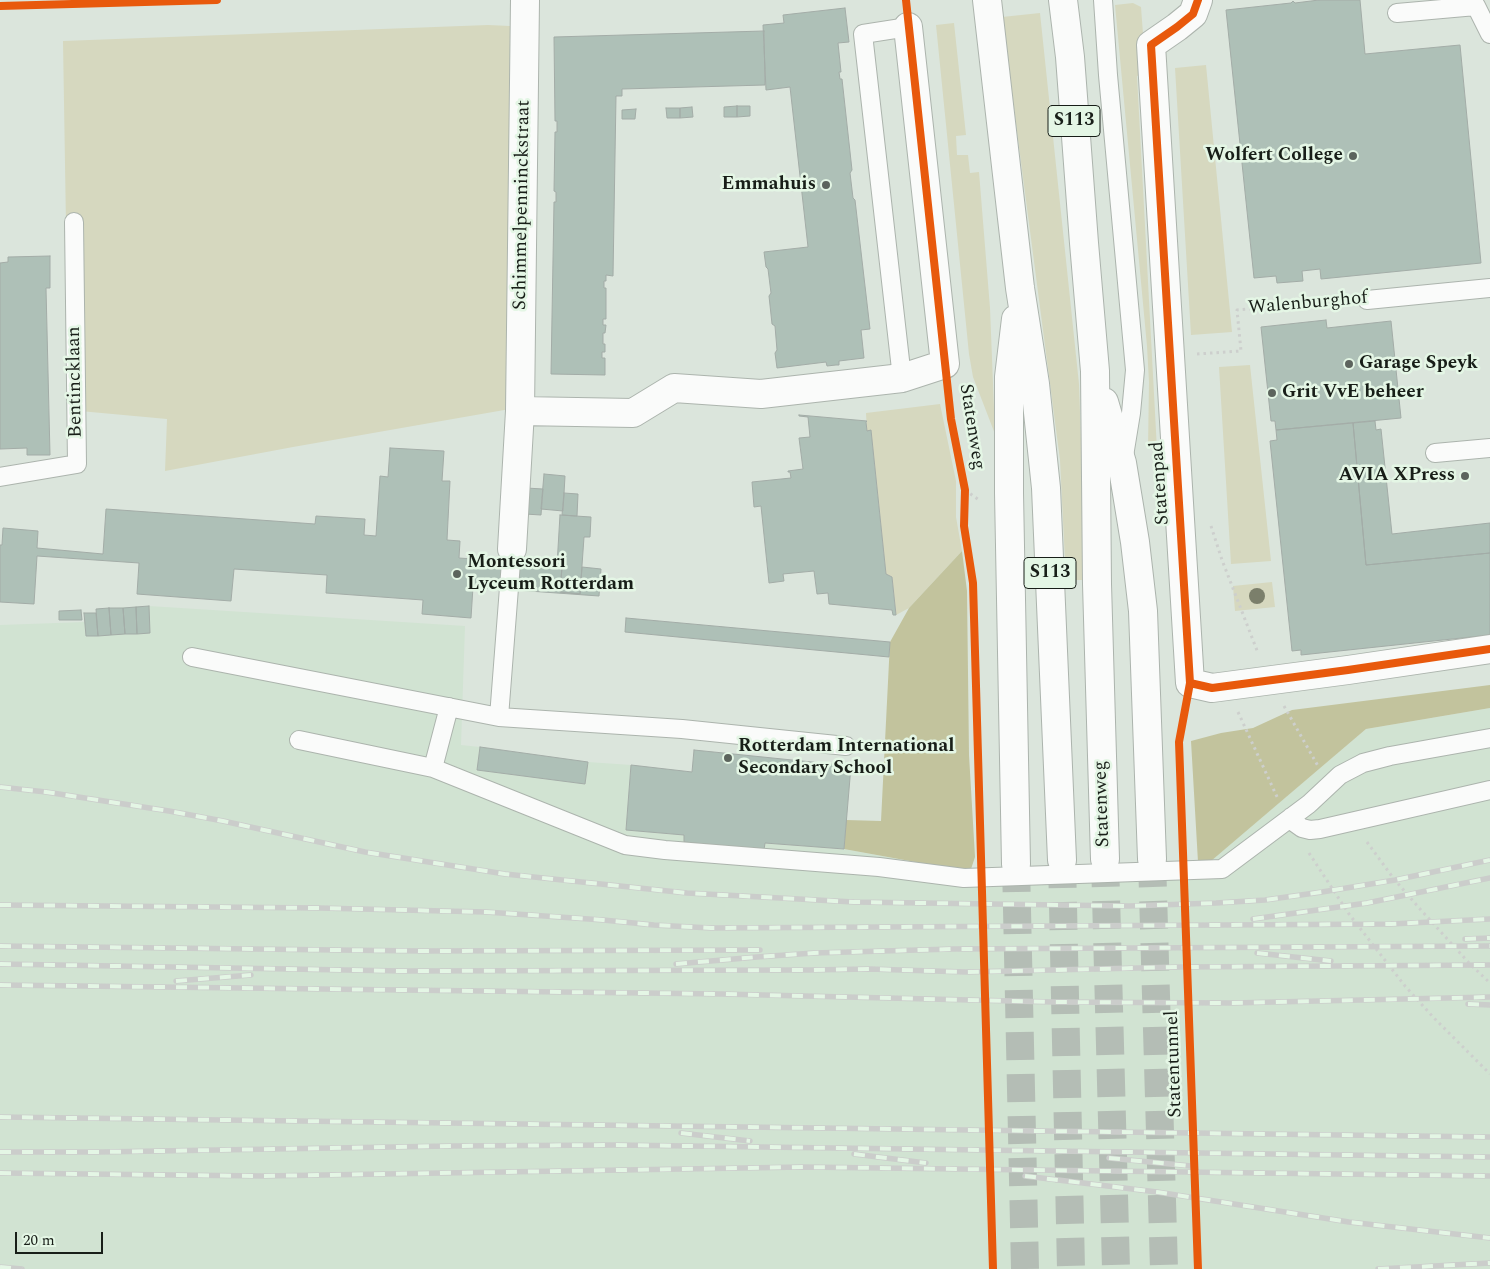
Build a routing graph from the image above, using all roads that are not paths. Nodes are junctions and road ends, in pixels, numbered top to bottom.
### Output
1 (525, 0) edge
2 (987, 0) edge
3 (1063, 0) edge
4 (1103, 0) edge
5 (1198, 0) edge
6 (1397, 12) dead end
7 (908, 27) joint
8 (1490, 34) edge
9 (74, 222) dead end
10 (1020, 288) junction
11 (1490, 288) edge
12 (1367, 300) road end
13 (1095, 371) junction
14 (902, 378) junction
15 (520, 410) junction
16 (1490, 448) edge
17 (1435, 453) dead end
18 (1122, 463) junction
19 (0, 476) edge
20 (512, 549) joint
21 (1490, 649) edge
22 (192, 657) dead end
23 (449, 707) junction
24 (499, 717) junction
25 (1490, 738) edge
26 (299, 740) dead end
27 (846, 746) dead end
28 (433, 768) junction
29 (1490, 790) edge
30 (1291, 816) junction
31 (1152, 859) tunnel mouth
32 (1062, 860) tunnel mouth
33 (1105, 860) tunnel mouth
34 (1016, 864) tunnel mouth

1 - 15 main road, Schimmelpenninckstraat
2 - 10 main road, S113
3 - 13 main road, Statenweg / S113
4 - 18 lane
5 - 21 main road, Statenpad
6 - 8 lane
7 - 14 main road, Statenweg
7 - 14 lane
9 - 19 lane, Bentincklaan
10 - 32 main road, S113
10 - 34 main road, S113
11 - 12 lane, Walenburghof
13 - 18 main road, S113
13 - 33 main road, Statenweg / S113
14 - 15 main road
15 - 20 main road, Schimmelpenninckstraat
16 - 17 lane
18 - 31 main road, S113
20 - 24 lane
22 - 23 lane
23 - 24 lane
23 - 28 lane
24 - 27 lane
25 - 30 lane
26 - 28 lane
28 - 30 lane
29 - 30 lane

